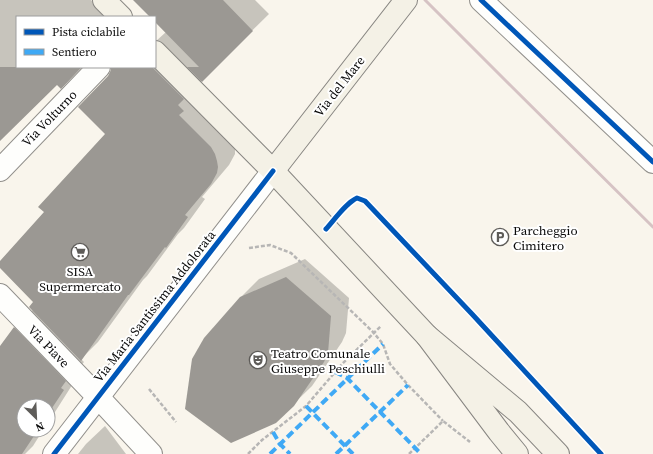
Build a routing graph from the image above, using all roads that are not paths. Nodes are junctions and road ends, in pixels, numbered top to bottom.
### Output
1 (104, 0) edge
2 (406, 0) edge
3 (481, 0) edge
4 (120, 16) edge
5 (156, 53) edge
6 (98, 68) edge
7 (653, 162) edge
8 (0, 170) edge
9 (273, 171) junction
10 (0, 294) edge
11 (428, 336) junction
12 (98, 397) junction
13 (54, 454) edge
14 (151, 454) edge
15 (517, 454) edge
16 (558, 454) edge

1 - 4 main road
2 - 9 main road, Via del Mare
3 - 7 street
5 - 9 main road
6 - 8 street, Via Volturno
9 - 11 main road
9 - 12 street, Via Maria Santissima Addolorata
10 - 12 street, Via Piave
11 - 15 main road
11 - 16 main road
12 - 13 street, Via Maria Santissima Addolorata
12 - 14 street, Via Piave

